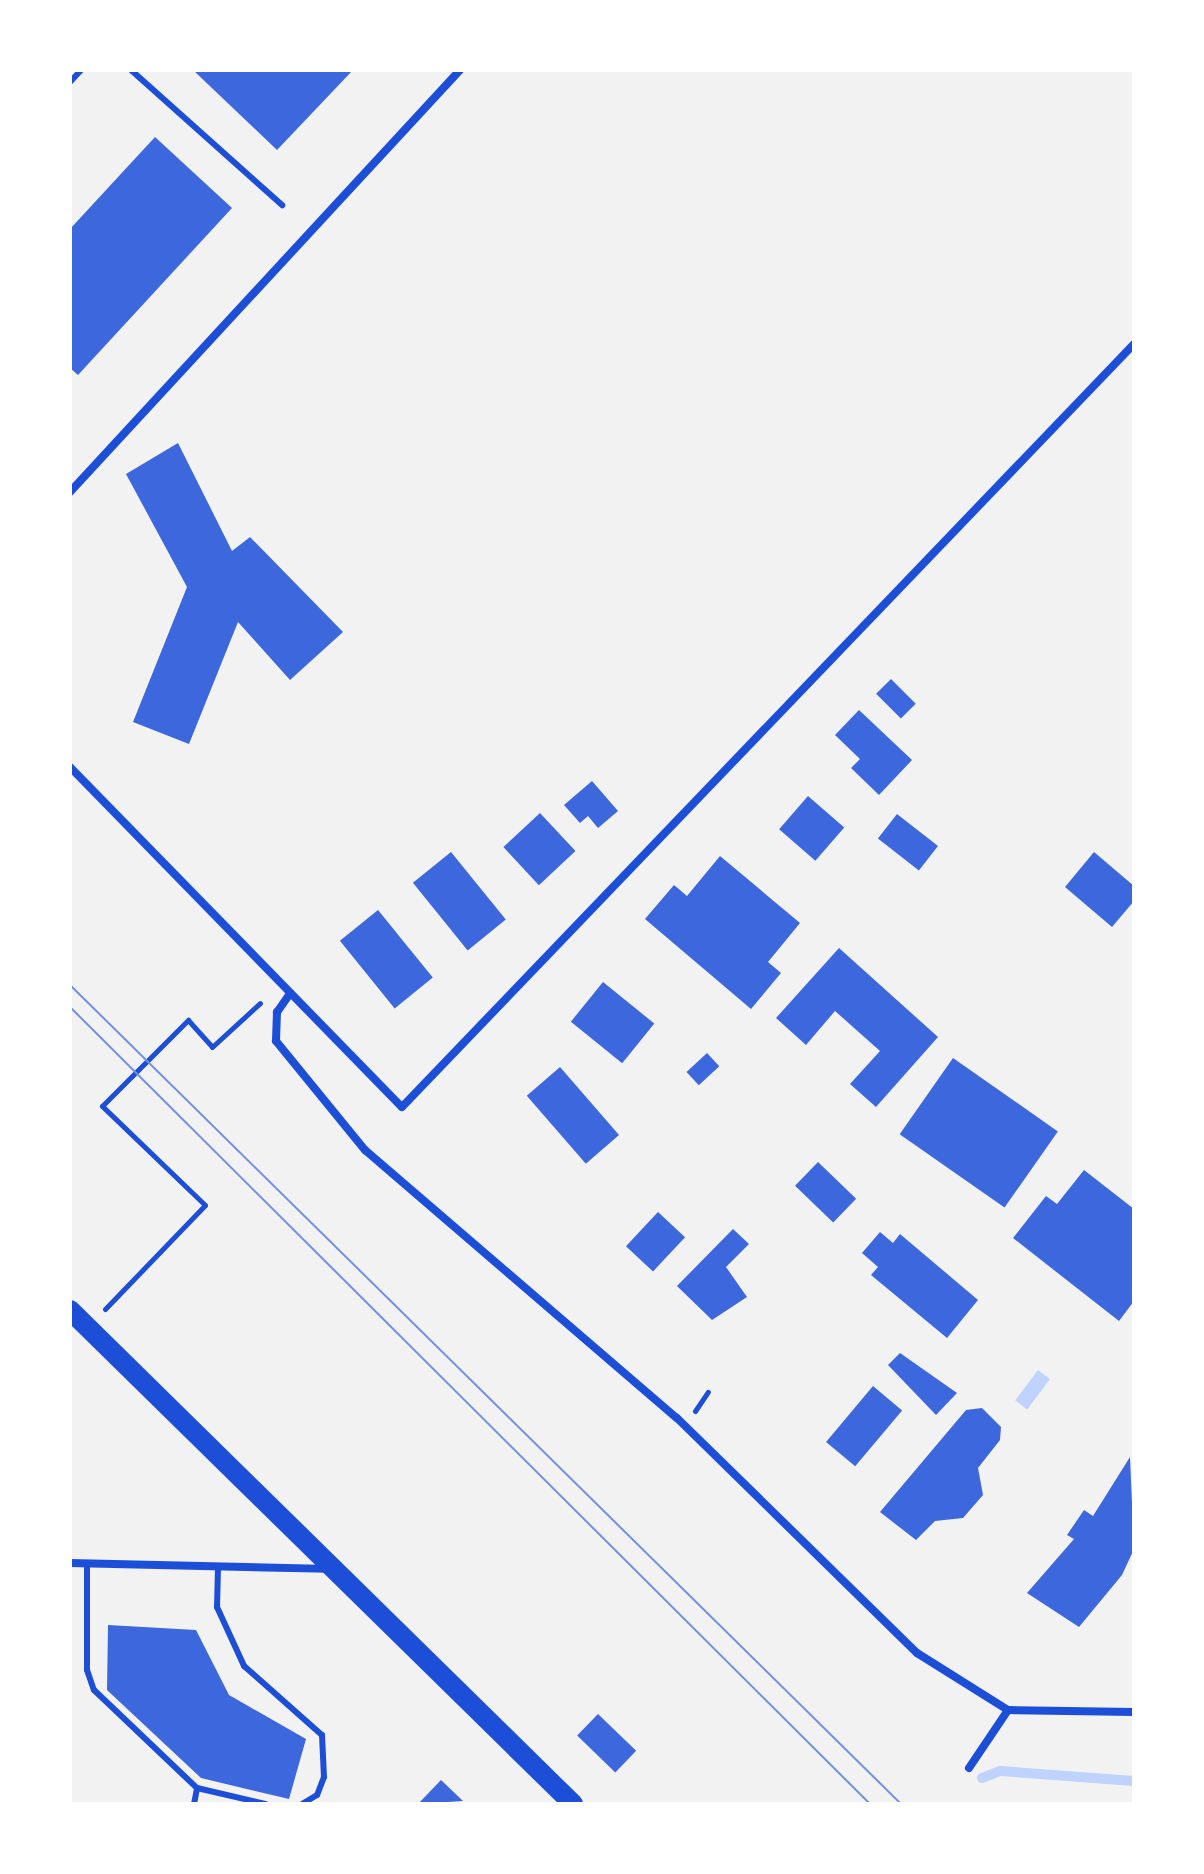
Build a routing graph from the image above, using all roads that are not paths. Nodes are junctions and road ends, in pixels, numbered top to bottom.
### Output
1 (81, 70) edge
2 (131, 70) edge
3 (460, 70) edge
4 (70, 82) edge
5 (282, 205) dead end
6 (1134, 344) edge
7 (70, 492) edge
8 (70, 767) edge
9 (289, 995) junction
10 (70, 1310) edge
11 (70, 1563) edge
12 (87, 1564) junction
13 (218, 1567) junction
14 (334, 1569) junction
15 (1008, 1710) junction
16 (1134, 1712) edge
17 (969, 1768) dead end
18 (197, 1788) junction
19 (194, 1804) edge
20 (266, 1804) edge
21 (302, 1804) edge
22 (573, 1804) edge

1 - 4 lane
2 - 5 lane
3 - 7 street
6 - 9 street
8 - 9 street
9 - 15 street
10 - 14 main road
11 - 12 street
12 - 13 street
12 - 18 lane
13 - 14 street
13 - 21 lane
14 - 22 main road
15 - 16 street
15 - 17 street
18 - 19 lane
18 - 20 lane

